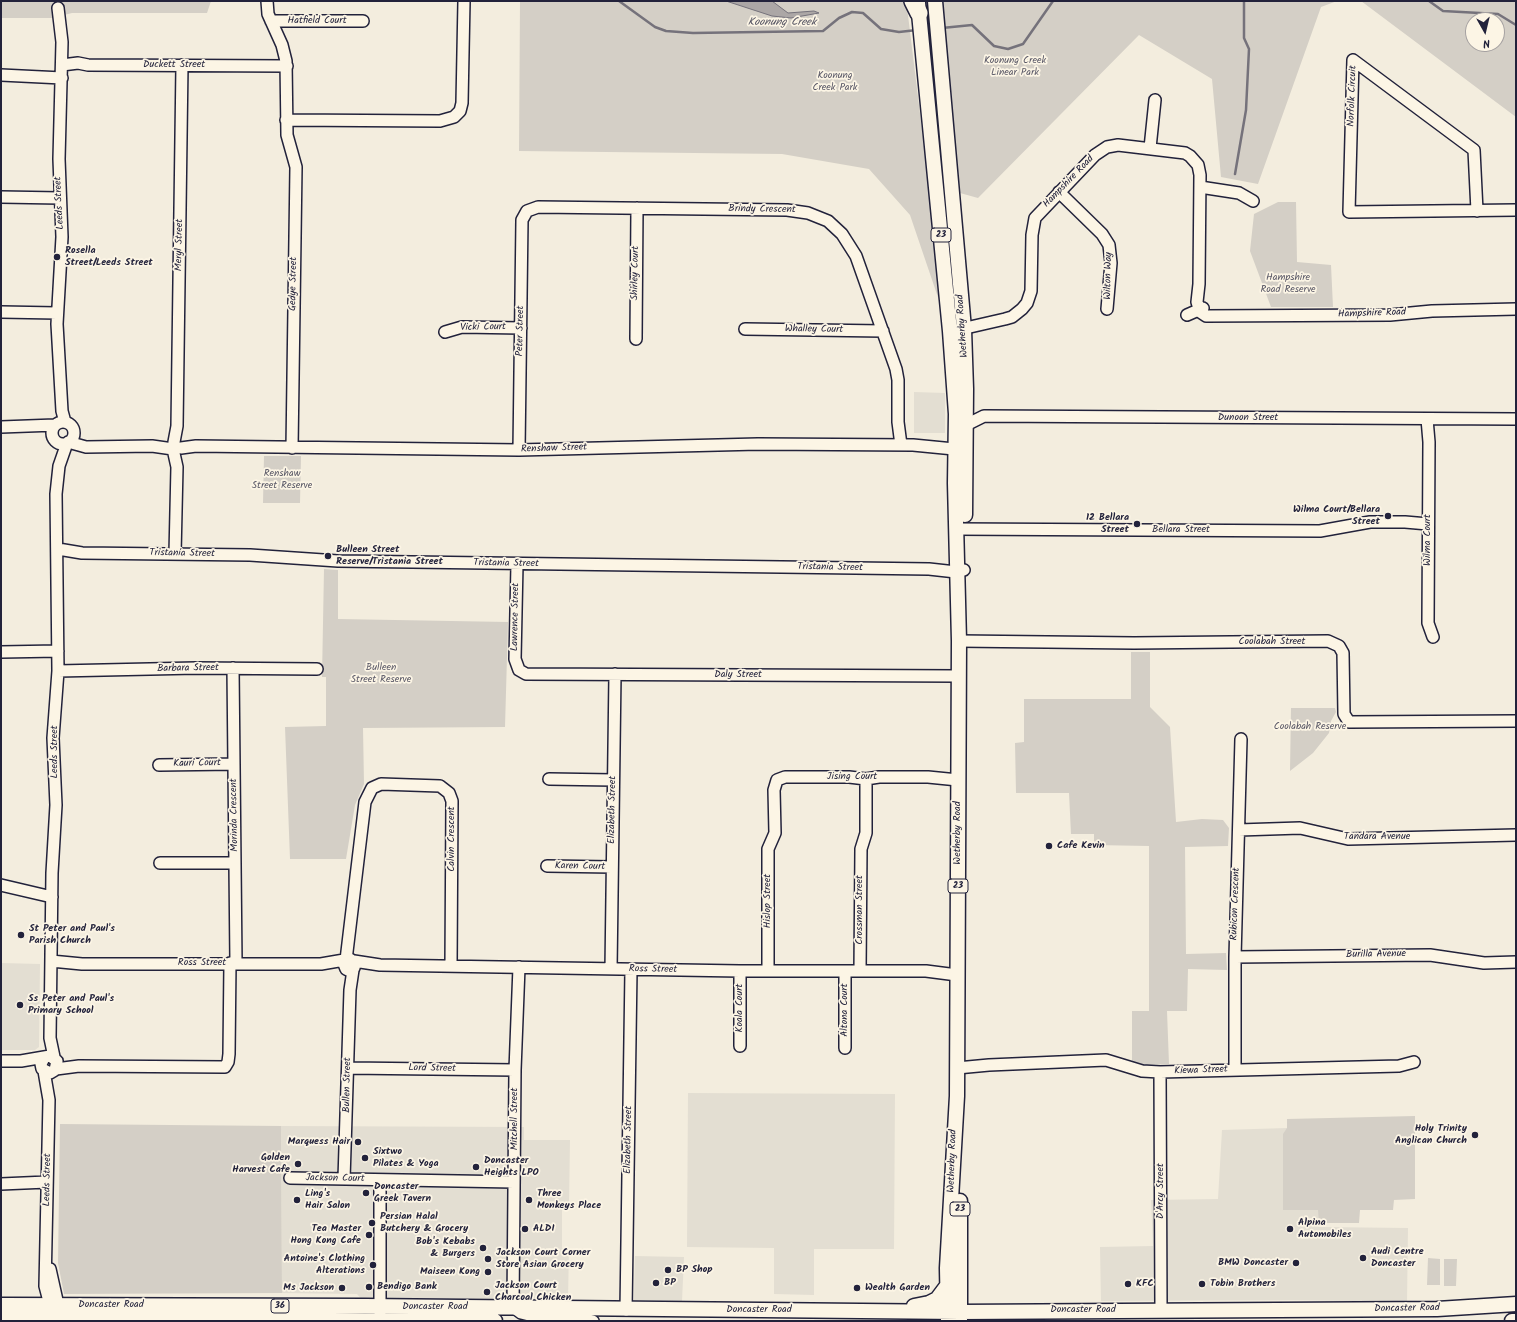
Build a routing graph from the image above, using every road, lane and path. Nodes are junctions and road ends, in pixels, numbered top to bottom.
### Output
1 (268, 1) edge
2 (464, 1) edge
3 (916, 5) edge
4 (935, 6) edge
5 (58, 8) dead end
6 (271, 20) junction
7 (363, 21) dead end
8 (62, 65) junction
9 (182, 65) junction
10 (287, 66) junction
11 (1, 75) edge
12 (62, 78) junction
13 (1155, 100) dead end
14 (286, 120) junction
15 (1150, 148) junction
16 (1200, 187) junction
17 (1059, 192) junction
18 (1, 197) edge
19 (60, 198) junction
20 (1253, 201) dead end
21 (637, 208) junction
22 (1477, 210) junction
23 (1516, 210) edge
24 (525, 213) joint
25 (1107, 309) dead end
26 (1201, 309) junction
27 (1516, 309) edge
28 (1, 312) edge
29 (57, 313) junction
30 (1187, 315) dead end
31 (521, 328) junction
32 (745, 329) dead end
33 (957, 330) junction
34 (883, 331) junction
35 (445, 332) dead end
36 (636, 339) dead end
37 (966, 406) junction
38 (984, 416) junction
39 (1429, 419) junction
40 (1515, 419) edge
41 (966, 424) junction
42 (1, 427) edge
43 (62, 433) junction
44 (898, 445) junction
45 (958, 445) junction
46 (177, 446) junction
47 (292, 448) junction
48 (520, 450) junction
49 (1428, 521) junction
50 (960, 529) junction
51 (58, 553) junction
52 (175, 554) junction
53 (517, 564) junction
54 (959, 570) junction
55 (1433, 637) dead end
56 (959, 641) junction
57 (58, 650) junction
58 (1, 652) edge
59 (233, 668) junction
60 (317, 669) dead end
61 (519, 670) joint
62 (58, 671) junction
63 (615, 674) junction
64 (958, 676) junction
65 (1516, 721) edge
66 (1240, 739) dead end
67 (234, 764) junction
68 (159, 765) dead end
69 (958, 777) junction
70 (549, 779) dead end
71 (866, 779) junction
72 (613, 780) junction
73 (372, 788) joint
74 (1238, 830) junction
75 (775, 833) joint
76 (1516, 835) edge
77 (235, 862) junction
78 (160, 863) dead end
79 (547, 866) dead end
80 (612, 867) junction
81 (1, 885) edge
82 (52, 897) junction
83 (1234, 957) junction
84 (1516, 962) edge
85 (51, 963) junction
86 (233, 963) junction
87 (350, 965) junction
88 (451, 966) junction
89 (519, 967) junction
90 (611, 969) junction
91 (631, 970) junction
92 (740, 971) junction
93 (768, 971) junction
94 (845, 971) junction
95 (860, 971) junction
96 (957, 971) junction
97 (740, 1046) dead end
98 (845, 1048) dead end
99 (1, 1061) edge
100 (1414, 1062) dead end
101 (49, 1064) junction
102 (957, 1065) junction
103 (348, 1068) junction
104 (1235, 1069) junction
105 (515, 1070) junction
106 (1160, 1072) junction
107 (957, 1096) junction
108 (290, 1178) dead end
109 (344, 1179) junction
110 (380, 1180) junction
111 (514, 1182) junction
112 (1, 1184) edge
113 (47, 1185) junction
114 (946, 1288) junction
115 (1516, 1304) edge
116 (1, 1305) edge
117 (507, 1307) junction
118 (626, 1310) junction
119 (694, 1310) junction
120 (817, 1310) junction
121 (1161, 1310) junction
122 (892, 1311) junction
123 (56, 1313) edge
124 (380, 1313) junction
125 (1342, 1315) edge
126 (954, 1316) edge
127 (1092, 1316) edge
128 (1, 1318) edge
129 (482, 1321) edge
130 (486, 1321) edge
131 (495, 1321) edge
132 (593, 1321) edge
133 (766, 1321) edge
134 (866, 1321) edge
135 (1512, 1321) edge
136 (1516, 1321) edge

1 - 6 street, Gedye Street
2 - 14 street
3 - 33 main road, Wetherby Road / 23
4 - 33 main road, Wetherby Road / 23
5 - 8 street, Leeds Street
6 - 7 street, Hatfield Court
6 - 10 street, Gedye Street
8 - 9 street, Duckett Street
8 - 12 street, Leeds Street
9 - 10 street, Duckett Street
9 - 46 street, Meryl Street
10 - 14 street, Gedye Street
11 - 12 street
12 - 19 street, Leeds Street
13 - 15 street
14 - 47 street, Gedye Street
15 - 16 street, Hampshire Road
15 - 17 street, Hampshire Road
16 - 20 street
16 - 26 street, Hampshire Road
17 - 25 street, Wilton Way
17 - 33 street, Hampshire Road
18 - 19 street
19 - 29 street, Leeds Street
21 - 24 street, Brindy Crescent
21 - 34 street, Brindy Crescent
21 - 36 street, Shirley Court
22 - 22 street, Norfolk Circuit
22 - 23 street, Norfolk Circuit
24 - 31 street, Peter Street
26 - 27 street, Hampshire Road
26 - 30 street
28 - 29 street
29 - 43 street, Leeds Street
31 - 35 street, Vicki Court
31 - 48 street, Peter Street
32 - 34 street, Whalley Court
33 - 37 main road, Wetherby Road / 23
33 - 45 main road, Wetherby Road / 23
34 - 44 street, Brindy Crescent
37 - 38 street, Dunoon Street
37 - 41 main road, Wetherby Road / 23
38 - 39 street, Dunoon Street
38 - 41 street, Dunoon Street
39 - 40 street, Dunoon Street
39 - 49 street, Wilma Court
41 - 45 main road, Wetherby Road / 23
42 - 43 street, Renshaw Street
43 - 46 street, Renshaw Street
43 - 51 street, Leeds Street
44 - 45 street, Renshaw Street
44 - 48 street, Renshaw Street
45 - 50 main road, Wetherby Road / 23
46 - 47 street, Renshaw Street
46 - 52 street
47 - 48 street, Renshaw Street
49 - 50 street, Bellara Street
49 - 55 street, Wilma Court
50 - 54 main road, Wetherby Road / 23
51 - 52 street, Tristania Street
51 - 57 street, Leeds Street
52 - 53 street, Tristania Street
53 - 54 street, Tristania Street
53 - 61 street, Lawrence Street
54 - 56 main road, Wetherby Road / 23
56 - 64 main road, Wetherby Road / 23
56 - 65 street, Coolabah Street
57 - 58 street
57 - 62 street, Leeds Street
59 - 60 street, Barbara Street
59 - 62 street, Barbara Street
59 - 67 street, Morinda Crescent
61 - 63 street, Daly Street
62 - 82 street, Leeds Street
63 - 64 street, Daly Street
63 - 72 street, Elizabeth Street
64 - 69 main road, Wetherby Road / 23
66 - 74 street, Rubicon Crescent
67 - 68 street, Kauri Court
67 - 77 street, Morinda Crescent
69 - 71 street, Jising Court
69 - 96 main road, Wetherby Road / 23
70 - 72 street
71 - 75 street, Jising Court
71 - 95 street, Crossman Street
72 - 80 street, Elizabeth Street
73 - 87 street, Bullen Street
73 - 88 street, Calvin Crescent
74 - 76 street, Tandara Avenue
74 - 83 street, Rubicon Crescent
75 - 93 street, Hislop Street
77 - 78 street
77 - 86 street, Morinda Crescent
79 - 80 street, Karen Court
80 - 90 street, Elizabeth Street
81 - 82 street
82 - 85 street, Leeds Street
83 - 84 street, Burilla Avenue
83 - 104 street, Rubicon Crescent
85 - 86 street, Ross Street
85 - 101 street, Leeds Street
86 - 87 street, Ross Street
86 - 101 street, Morinda Crescent
87 - 88 street, Ross Street
87 - 103 street, Bullen Street
88 - 89 street, Ross Street
89 - 90 street, Ross Street
89 - 105 street, Mitchell Street
90 - 91 street, Ross Street
91 - 92 street, Ross Street
91 - 118 street, Elizabeth Street
92 - 93 street, Ross Street
92 - 97 street, Koala Court
93 - 94 street, Ross Street
94 - 95 street, Ross Street
94 - 98 street, Altona Court
95 - 96 street, Ross Street
96 - 102 main road, Wetherby Road / 23
99 - 101 street, Morinda Crescent
100 - 104 street, Kiewa Street
101 - 113 street, Leeds Street
102 - 106 street, Kiewa Street
102 - 107 main road, Wetherby Road / 23
103 - 105 street, Lord Street
103 - 109 street, Bullen Street
104 - 106 street, Kiewa Street
105 - 111 street, Mitchell Street
106 - 121 street, D'Arcy Street
107 - 114 main road, Wetherby Road / 23
107 - 126 main road, Wetherby Road / 23
108 - 109 street, Jackson Court
109 - 110 street, Jackson Court
110 - 111 street, Jackson Court
110 - 124 street
111 - 117 street, Mitchell Street
112 - 113 street
113 - 123 street, Leeds Street
114 - 122 main road
114 - 126 main road, Wetherby Road / 23
115 - 125 main road, Doncaster Road / 36
116 - 123 main road, Doncaster Road / 36
117 - 118 main road, Doncaster Road / 36
117 - 124 main road, Doncaster Road / 36
117 - 129 street
117 - 132 street
118 - 119 main road, Doncaster Road / 36
119 - 120 main road, Doncaster Road / 36
119 - 133 main road
120 - 122 main road, Doncaster Road / 36
120 - 134 main road
121 - 125 main road, Doncaster Road / 36
121 - 127 main road, Doncaster Road / 36
122 - 126 main road, Doncaster Road / 36
123 - 124 main road, Doncaster Road / 36
123 - 128 main road, Doncaster Road / 36
124 - 129 main road, Doncaster Road / 36
126 - 127 main road, Doncaster Road / 36
129 - 130 main road, Doncaster Road / 36
130 - 131 main road, Doncaster Road / 36
135 - 136 main road

